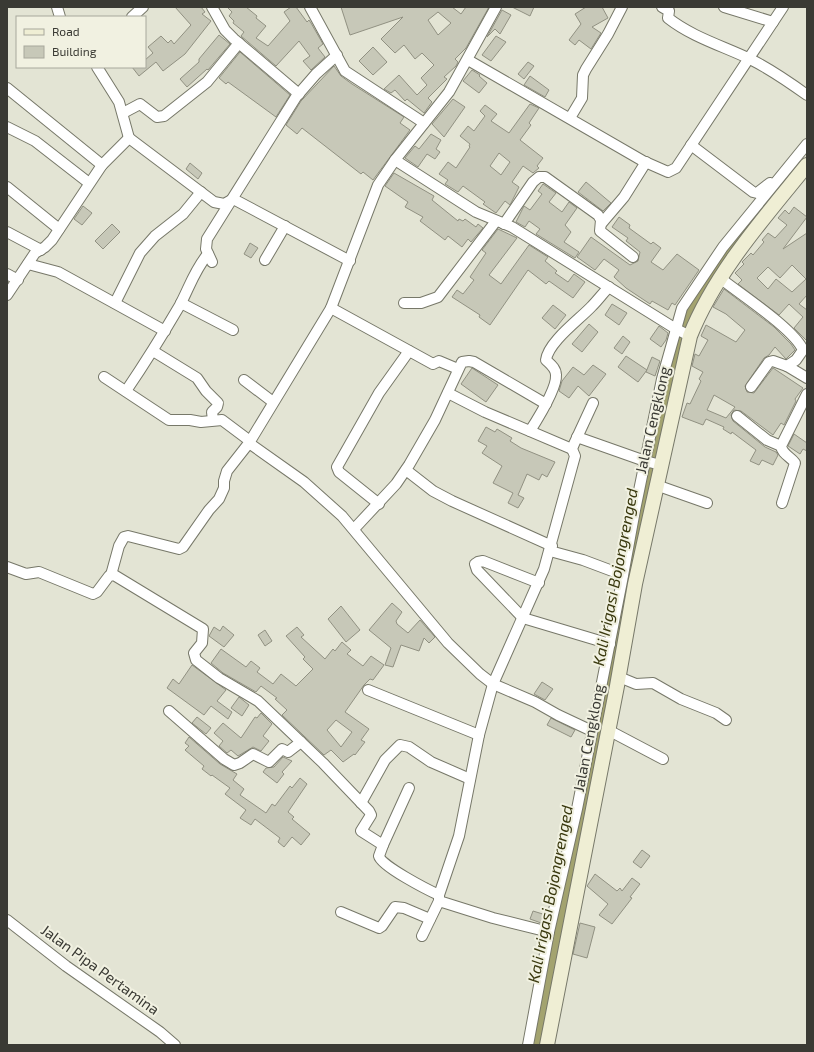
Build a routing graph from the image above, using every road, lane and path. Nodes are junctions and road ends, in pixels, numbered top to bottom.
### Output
1 (143, 7) edge
2 (212, 7) edge
3 (310, 7) edge
4 (496, 7) edge
5 (622, 7) edge
6 (662, 7) edge
7 (724, 7) edge
8 (783, 7) edge
9 (133, 16) edge
10 (773, 22) junction
11 (239, 44) junction
12 (337, 55) junction
13 (749, 58) junction
14 (468, 60) junction
15 (98, 68) edge
16 (7, 88) edge
17 (299, 94) junction
18 (807, 95) edge
19 (123, 113) junction
20 (570, 118) junction
21 (424, 123) junction
22 (7, 127) edge
23 (129, 138) junction
24 (807, 144) edge
25 (690, 145) junction
26 (395, 160) junction
27 (646, 162) junction
28 (102, 165) junction
29 (807, 165) edge
30 (780, 177) junction
31 (89, 183) junction
32 (7, 187) edge
33 (201, 192) junction
34 (233, 199) junction
35 (500, 223) junction
36 (601, 224) junction
37 (285, 226) junction
38 (59, 229) junction
39 (7, 232) edge
40 (41, 250) junction
41 (633, 256) dead end
42 (265, 260) dead end
43 (350, 261) junction
44 (28, 264) junction
45 (7, 274) edge
46 (720, 278) junction
47 (18, 280) junction
48 (609, 287) junction
49 (7, 295) edge
50 (115, 303) junction
51 (181, 303) junction
52 (404, 303) dead end
53 (331, 308) junction
54 (165, 330) junction
55 (233, 330) dead end
56 (683, 332) junction
57 (154, 351) junction
58 (409, 351) junction
59 (787, 366) junction
60 (458, 369) junction
61 (104, 377) dead end
62 (807, 378) edge
63 (244, 380) dead end
64 (751, 387) dead end
65 (126, 391) junction
66 (448, 393) junction
67 (807, 394) edge
68 (273, 402) junction
69 (593, 403) dead end
70 (546, 404) junction
71 (737, 416) dead end
72 (213, 420) junction
73 (530, 432) junction
74 (577, 437) junction
75 (249, 442) junction
76 (781, 446) junction
77 (572, 449) junction
78 (652, 463) junction
79 (406, 470) junction
80 (656, 485) junction
81 (707, 503) dead end
82 (782, 503) dead end
83 (378, 504) junction
84 (642, 512) junction
85 (354, 529) junction
86 (551, 548) junction
87 (7, 567) edge
88 (110, 575) junction
89 (628, 581) junction
90 (539, 583) junction
91 (523, 618) junction
92 (610, 644) junction
93 (610, 683) junction
94 (493, 684) junction
95 (368, 690) dead end
96 (169, 711) dead end
97 (726, 720) dead end
98 (608, 730) junction
99 (592, 731) junction
100 (479, 735) junction
101 (301, 742) junction
102 (663, 759) dead end
103 (470, 779) junction
104 (409, 788) dead end
105 (361, 803) junction
106 (383, 845) junction
107 (563, 876) junction
108 (577, 879) junction
109 (439, 898) junction
110 (341, 912) dead end
111 (430, 919) junction
112 (7, 920) edge
113 (549, 932) junction
114 (422, 936) dead end
115 (175, 1045) edge
116 (528, 1045) edge
117 (547, 1045) edge

1 - 9 street
2 - 11 street
3 - 12 street
4 - 14 street
5 - 20 street
6 - 13 street
7 - 10 street
8 - 10 street
10 - 13 street
11 - 17 street
11 - 19 street
12 - 17 street
12 - 21 street
13 - 18 street
13 - 25 street
14 - 20 street
14 - 21 street
15 - 19 street
16 - 28 street
17 - 34 street
19 - 23 street
20 - 27 street
21 - 26 street
22 - 31 street
23 - 28 street
23 - 33 street
24 - 30 street
25 - 27 street
25 - 30 street
26 - 35 street
26 - 43 street
27 - 36 street
28 - 31 street
29 - 46 main road, Jalan Cengklong
30 - 56 street
31 - 38 street
32 - 38 street
33 - 34 street
33 - 50 street
34 - 37 street
34 - 51 street
35 - 36 street
35 - 48 street
35 - 52 street
36 - 41 street
37 - 42 street
37 - 43 street
38 - 40 street
39 - 40 street
40 - 44 street
43 - 53 street
44 - 47 street
44 - 50 street
45 - 47 street
46 - 56 main road, Jalan Cengklong
46 - 59 street
47 - 49 street
48 - 56 street
48 - 70 street
50 - 54 street
51 - 54 street
51 - 55 street
53 - 58 street
53 - 68 street
54 - 57 street
56 - 78 main road, Jalan Cengklong
57 - 65 street
57 - 72 street
58 - 60 street
58 - 83 street
59 - 62 street
59 - 64 street
60 - 66 street
60 - 70 street
61 - 65 street
63 - 68 street
65 - 72 street
66 - 73 street
66 - 79 street
67 - 76 street
68 - 75 street
69 - 74 street
70 - 73 street
71 - 76 street
72 - 75 street
73 - 77 street
74 - 77 street
74 - 78 street
75 - 85 street
75 - 88 street
76 - 82 street
77 - 86 street
78 - 80 main road, Jalan Cengklong
78 - 84 street
79 - 83 street
79 - 86 street
80 - 81 street
80 - 84 main road, Jalan Cengklong
83 - 85 street
84 - 89 main road, Jalan Cengklong
85 - 94 street
86 - 89 street
86 - 90 street
87 - 88 street
88 - 101 street
89 - 92 street
89 - 93 main road, Jalan Cengklong
90 - 91 street
90 - 91 street
91 - 92 street
91 - 94 street
92 - 93 street
93 - 97 street
93 - 98 main road, Jalan Cengklong
93 - 99 street
94 - 99 street
94 - 100 street
95 - 100 street
96 - 101 street
98 - 102 street
98 - 108 main road, Jalan Cengklong
99 - 107 street
100 - 103 street
101 - 105 street
103 - 105 street
103 - 109 street
104 - 106 street
105 - 106 street
106 - 109 street
107 - 108 street
107 - 113 street
108 - 117 main road, Jalan Cengklong
109 - 111 street
109 - 113 street
110 - 111 street
111 - 114 street
112 - 115 street, Jalan Pipa Pertamina
113 - 116 street

